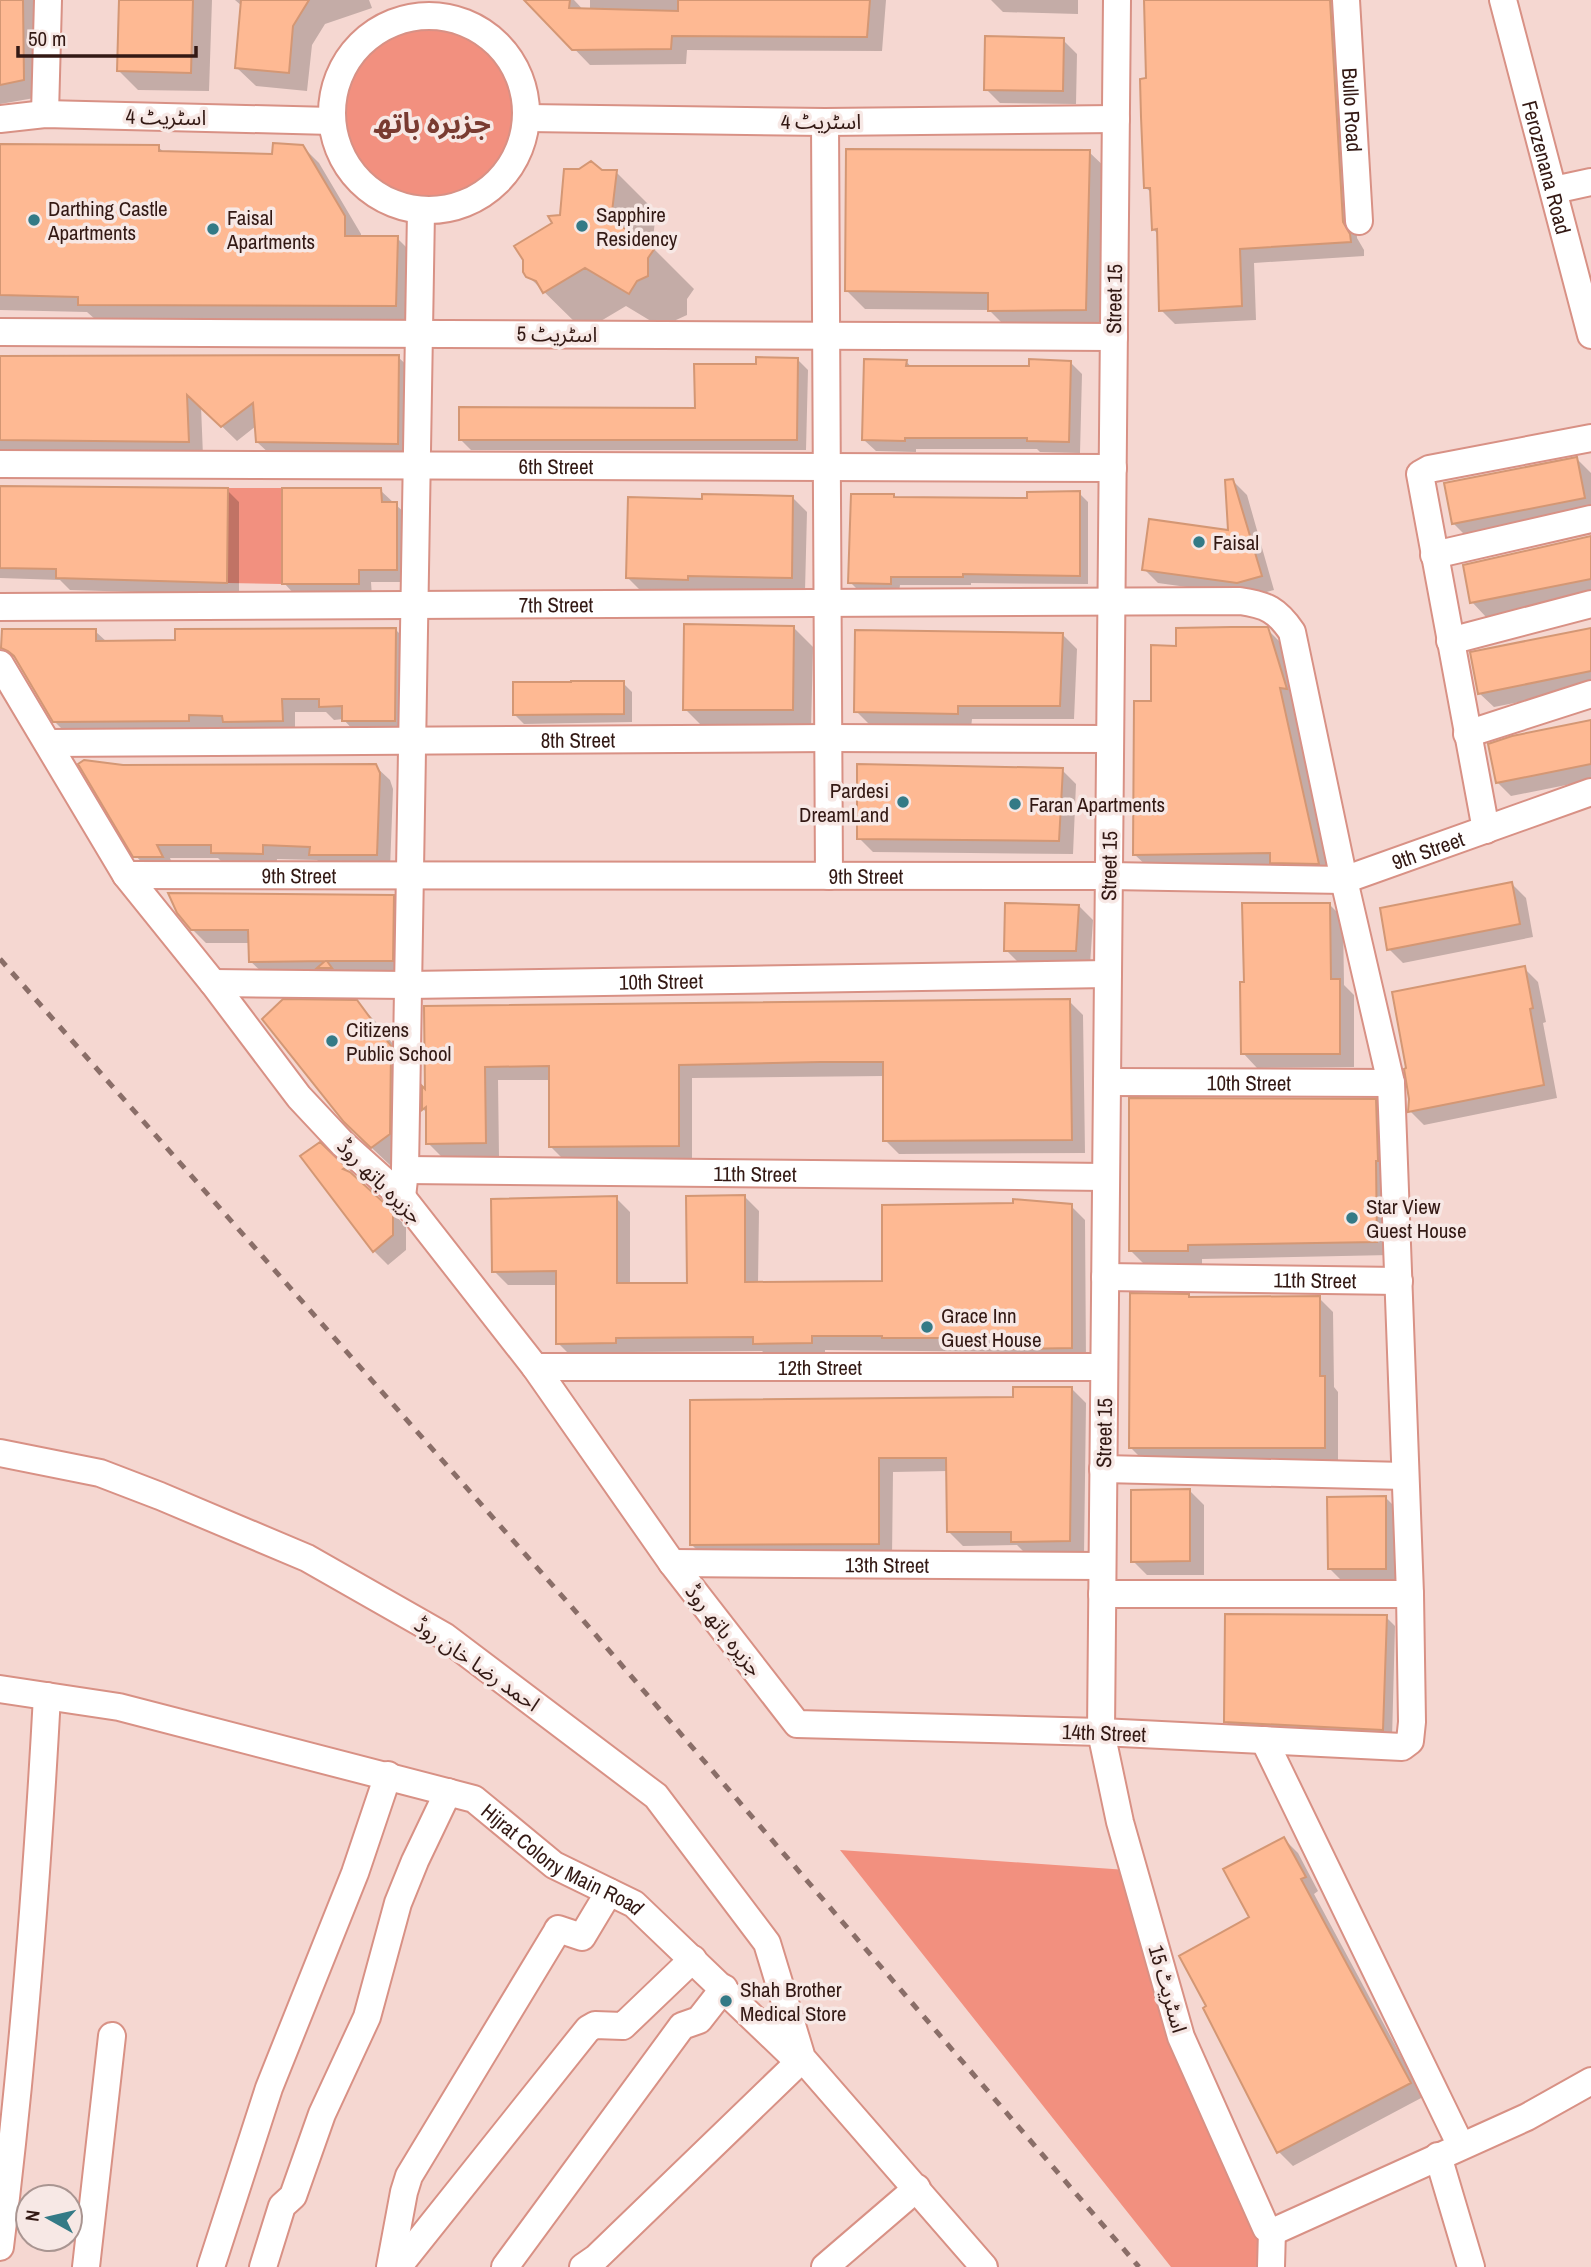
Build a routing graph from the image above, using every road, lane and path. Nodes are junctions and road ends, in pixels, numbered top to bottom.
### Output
1 (48, 0) edge
2 (1117, 0) edge
3 (1346, 0) edge
4 (1503, 0) edge
5 (431, 8) edge
6 (45, 114) junction
7 (527, 118) junction
8 (0, 119) edge
9 (1116, 119) junction
10 (332, 121) junction
11 (825, 122) junction
12 (1591, 182) edge
13 (1554, 190) junction
14 (421, 211) junction
15 (1359, 222) dead end
16 (1583, 273) edge
17 (0, 332) edge
18 (419, 332) junction
19 (1591, 335) edge
20 (826, 336) junction
21 (1114, 337) junction
22 (1591, 438) edge
23 (0, 464) edge
24 (416, 466) junction
25 (827, 467) junction
26 (1113, 468) junction
27 (1591, 519) edge
28 (1434, 555) junction
29 (1112, 601) junction
30 (828, 603) junction
31 (415, 604) junction
32 (1591, 604) edge
33 (0, 607) edge
34 (1450, 641) junction
35 (0, 664) edge
36 (1591, 694) edge
37 (1467, 734) junction
38 (828, 738) junction
39 (1110, 739) junction
40 (412, 742) junction
41 (48, 743) junction
42 (1591, 792) edge
43 (1486, 830) junction
44 (126, 875) junction
45 (410, 876) junction
46 (829, 876) junction
47 (1109, 876) junction
48 (1344, 880) junction
49 (1108, 974) junction
50 (213, 983) junction
51 (408, 985) junction
52 (1107, 1082) junction
53 (1391, 1083) junction
54 (405, 1170) junction
55 (1106, 1178) junction
56 (402, 1197) junction
57 (1105, 1277) junction
58 (1399, 1281) junction
59 (535, 1367) junction
60 (1104, 1367) junction
61 (0, 1452) edge
62 (1103, 1469) junction
63 (1405, 1476) junction
64 (671, 1563) junction
65 (1102, 1566) junction
66 (1102, 1594) junction
67 (1410, 1594) junction
68 (0, 1689) edge
69 (47, 1696) junction
70 (797, 1724) joint
71 (1101, 1732) junction
72 (1264, 1740) junction
73 (1410, 1741) joint
74 (388, 1775) junction
75 (449, 1792) junction
76 (609, 1892) junction
77 (693, 1959) junction
78 (724, 1989) junction
79 (112, 2036) dead end
80 (801, 2060) junction
81 (1591, 2081) edge
82 (1449, 2151) junction
83 (917, 2188) junction
84 (1272, 2230) junction
85 (0, 2247) edge
86 (983, 2266) edge
87 (86, 2267) edge
88 (211, 2267) edge
89 (263, 2267) edge
90 (390, 2267) edge
91 (398, 2267) edge
92 (505, 2267) edge
93 (583, 2267) edge
94 (825, 2267) edge
95 (1270, 2267) edge
96 (1471, 2267) edge

1 - 6 street
2 - 9 street, Street 15
3 - 15 street, Bullo Road
4 - 13 street, Ferozenana Road
5 - 7 street
5 - 10 street
6 - 8 street, اسٹریٹ 4
6 - 10 street, اسٹریٹ 4
7 - 11 street, اسٹریٹ 4
7 - 14 street
9 - 11 street, اسٹریٹ 4
9 - 21 street, Street 15
10 - 14 street
11 - 20 street
12 - 13 street
13 - 16 street, Ferozenana Road
14 - 18 street
16 - 19 street, Ferozenana Road
17 - 18 street, اسٹریٹ 5
18 - 20 street, اسٹریٹ 5
18 - 24 street
20 - 21 street, اسٹریٹ 5
20 - 25 street
21 - 26 street, Street 15
22 - 28 street
23 - 24 street, 6th Street
24 - 25 street, 6th Street
24 - 31 street
25 - 26 street, 6th Street
25 - 30 street
26 - 29 street, Street 15
27 - 28 street
28 - 34 street
29 - 30 street, 7th Street
29 - 39 street, Street 15
29 - 48 street, 7th Street
30 - 31 street, 7th Street
30 - 38 street
31 - 33 street, 7th Street
31 - 40 street
32 - 34 street
34 - 37 street
35 - 41 street, جزیرہ باتھ روڈ
36 - 37 street
37 - 43 street
38 - 39 street, 8th Street
38 - 40 street, 8th Street
38 - 46 street
39 - 47 street, Street 15
40 - 41 street, 8th Street
40 - 45 street
41 - 44 street, جزیرہ باتھ روڈ
42 - 43 street, 9th Street
43 - 48 street, 9th Street
44 - 45 street, 9th Street
44 - 50 street, جزیرہ باتھ روڈ
45 - 46 street, 9th Street
45 - 51 street
46 - 47 street, 9th Street
47 - 48 street, 9th Street
47 - 49 street, Street 15
48 - 53 street, 7th Street
49 - 51 street, 10th Street
49 - 52 street, Street 15
50 - 51 street, 10th Street
50 - 56 street, جزیرہ باتھ روڈ
51 - 54 street
52 - 53 street, 10th Street
52 - 55 street, Street 15
53 - 58 street, 7th Street
54 - 55 street, 11th Street
54 - 56 street
55 - 57 street, Street 15
56 - 59 street, جزیرہ باتھ روڈ
57 - 58 street, 11th Street
57 - 60 street, Street 15
58 - 63 street, 7th Street
59 - 60 street, 12th Street
59 - 64 street, جزیرہ باتھ روڈ
60 - 62 street, Street 15
61 - 80 street, احمد رضا خان روڈ
62 - 63 street
62 - 65 street, Street 15
63 - 67 street, 7th Street
64 - 65 street, 13th Street
64 - 70 street, جزیرہ باتھ روڈ
65 - 66 street, Street 15
66 - 67 street
66 - 71 street, Street 15
67 - 73 street, 7th Street
68 - 69 street, Hijrat Colony Main Road
69 - 74 street, Hijrat Colony Main Road
69 - 85 street
70 - 71 street, 14th Street
71 - 72 street, 14th Street
71 - 84 street, اسٹریٹ 15
72 - 73 street, 14th Street
72 - 82 street
74 - 75 street, Hijrat Colony Main Road
74 - 88 street
75 - 76 street, Hijrat Colony Main Road
75 - 89 street
76 - 77 street, Hijrat Colony Main Road
76 - 90 street
77 - 78 street, Hijrat Colony Main Road
77 - 91 street
78 - 80 street, Hijrat Colony Main Road
78 - 92 street
79 - 87 street
80 - 83 street, Hijrat Colony Main Road
80 - 93 street
81 - 82 street
82 - 84 street
82 - 96 street
83 - 86 street, Hijrat Colony Main Road
83 - 94 street
84 - 95 street

